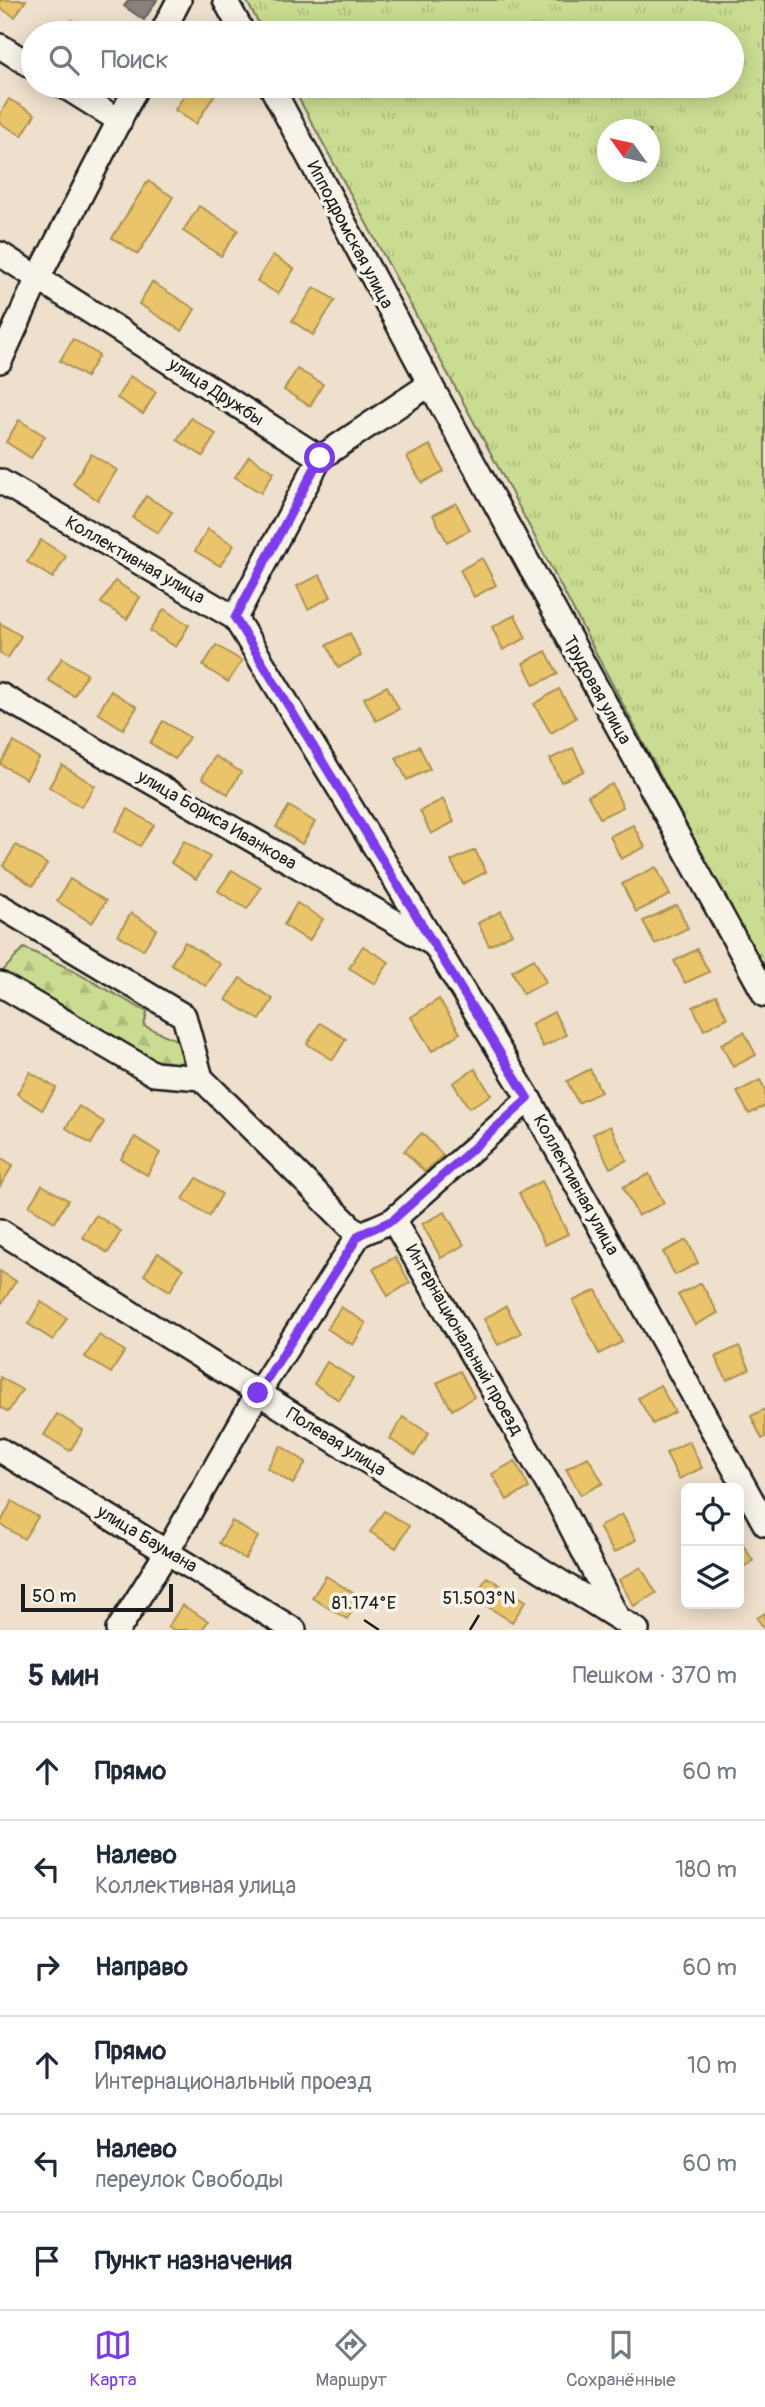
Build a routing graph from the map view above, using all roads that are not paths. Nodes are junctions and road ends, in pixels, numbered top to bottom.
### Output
1 (178, 0) edge
2 (225, 0) edge
3 (168, 21) edge
4 (236, 21) edge
5 (0, 46) edge
6 (21, 59) edge
7 (83, 98) edge
8 (131, 98) edge
9 (277, 98) edge
10 (120, 121) junction
11 (0, 254) edge
12 (38, 278) junction
13 (0, 360) edge
14 (430, 384) junction
15 (320, 458) junction
16 (0, 481) edge
17 (235, 618) junction
18 (0, 695) edge
19 (0, 906) edge
20 (435, 944) junction
21 (0, 984) edge
22 (765, 995) edge
23 (201, 1078) junction
24 (528, 1099) junction
25 (393, 1220) junction
26 (0, 1231) edge
27 (359, 1235) junction
28 (258, 1393) junction
29 (0, 1450) edge
30 (765, 1524) edge
31 (167, 1552) junction
32 (616, 1615) junction
33 (118, 1630) edge
34 (294, 1630) edge
35 (637, 1630) edge

1 - 3 street
2 - 4 street
5 - 6 street
7 - 10 street
8 - 10 street
9 - 14 street, Ипподромская улица
10 - 12 street
11 - 12 street, улица Дружбы
12 - 13 street
12 - 15 street, улица Дружбы
14 - 15 street
14 - 22 street, Трудовая улица
15 - 17 street
16 - 17 street, Коллективная улица
17 - 20 street, Коллективная улица
18 - 20 street, улица Бориса Иванкова
19 - 23 street
20 - 24 street, Коллективная улица
21 - 23 street
23 - 27 street
24 - 25 street
24 - 30 street, Коллективная улица
25 - 27 street
25 - 32 street, Интернациональный проезд
26 - 28 street, Полевая улица
27 - 28 street
28 - 31 street
28 - 32 street, Полевая улица
29 - 31 street, улица Баумана
31 - 33 street
31 - 34 street, улица Баумана
32 - 35 street, Полевая улица

